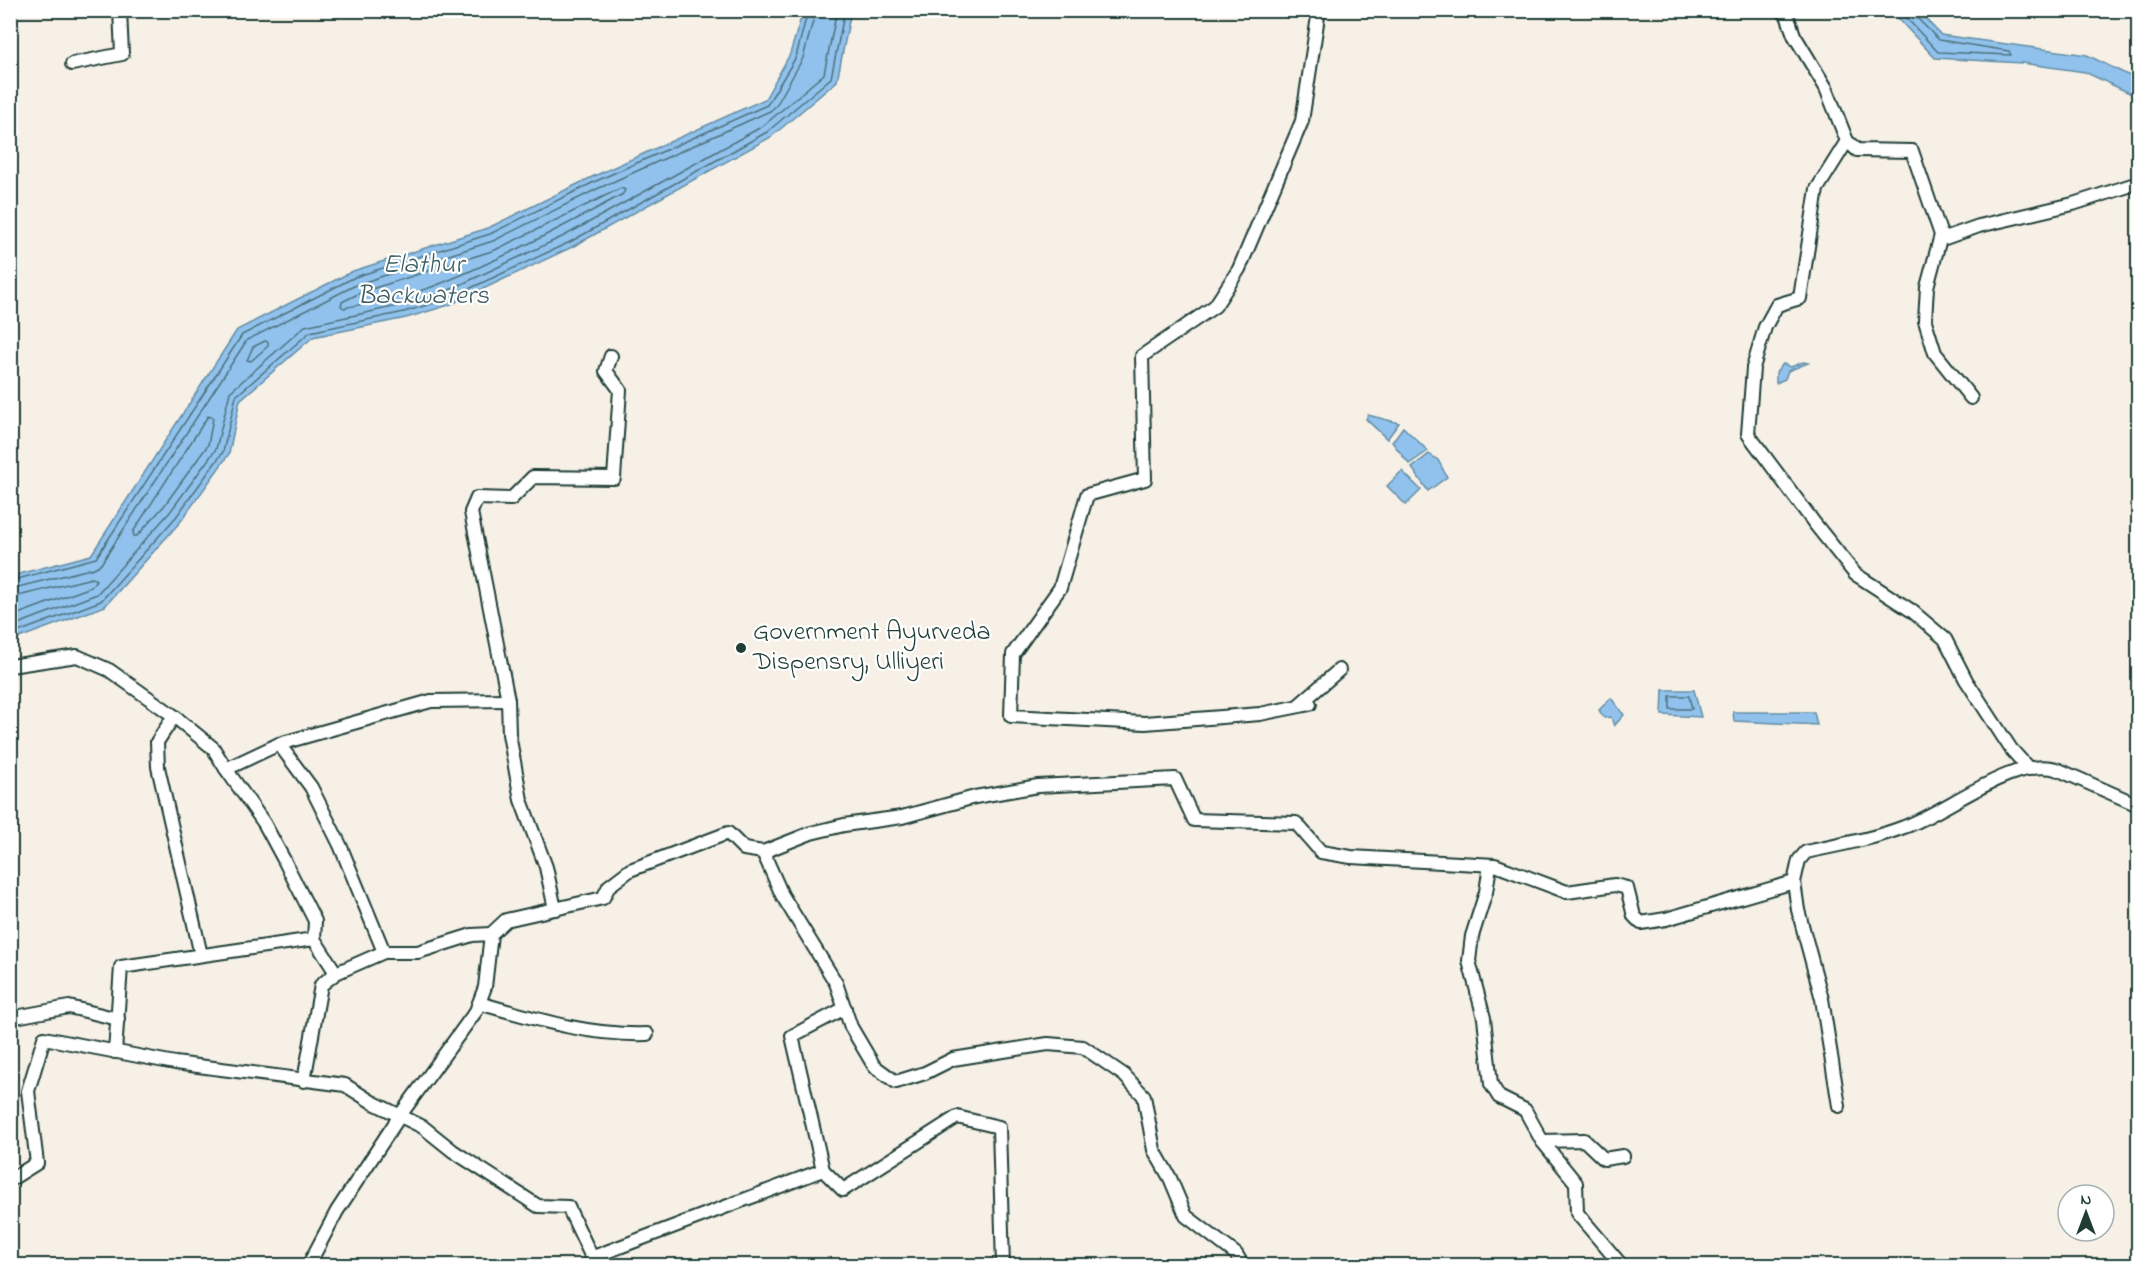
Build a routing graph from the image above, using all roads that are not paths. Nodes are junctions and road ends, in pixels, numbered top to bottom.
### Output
1 (120, 10) edge
2 (1319, 10) edge
3 (1781, 10) edge
4 (72, 64) dead end
5 (1847, 141) junction
6 (2139, 183) edge
7 (1941, 235) junction
8 (611, 356) dead end
9 (1971, 398) dead end
10 (10, 666) edge
11 (1339, 670) dead end
12 (508, 700) junction
13 (174, 716) junction
14 (279, 744) junction
15 (225, 769) junction
16 (2029, 769) junction
17 (2139, 805) edge
18 (763, 852) junction
19 (1490, 865) junction
20 (1794, 882) junction
21 (555, 909) junction
22 (491, 934) junction
23 (314, 939) junction
24 (384, 952) junction
25 (201, 956) junction
26 (336, 973) junction
27 (479, 1004) junction
28 (845, 1008) junction
29 (10, 1018) edge
30 (118, 1019) junction
31 (647, 1034) dead end
32 (116, 1052) junction
33 (304, 1081) junction
34 (1839, 1106) dead end
35 (401, 1114) junction
36 (1542, 1141) junction
37 (1623, 1156) dead end
38 (823, 1170) junction
39 (10, 1180) edge
40 (594, 1261) edge
41 (308, 1266) edge
42 (1003, 1266) edge
43 (1243, 1266) edge
44 (1622, 1266) edge

1 - 4 street
2 - 11 street
3 - 5 street
5 - 7 street
5 - 16 street
6 - 7 street
7 - 9 street
8 - 12 street
10 - 13 street
12 - 14 street
12 - 21 street
13 - 15 street
13 - 25 street
14 - 15 street
14 - 24 street
15 - 23 street
16 - 17 street
16 - 20 street
18 - 19 street
18 - 21 street
18 - 28 street
19 - 20 street
19 - 36 street
20 - 34 street
21 - 22 street
22 - 24 street
22 - 27 street
23 - 25 street
23 - 26 street
24 - 26 street
25 - 30 street
26 - 33 street
27 - 31 street
27 - 35 street
28 - 38 street
28 - 43 street
29 - 30 street
30 - 32 street
32 - 33 street
32 - 39 street
33 - 35 street
35 - 40 street
35 - 41 street
36 - 37 street
36 - 44 street
38 - 40 street
38 - 42 street

